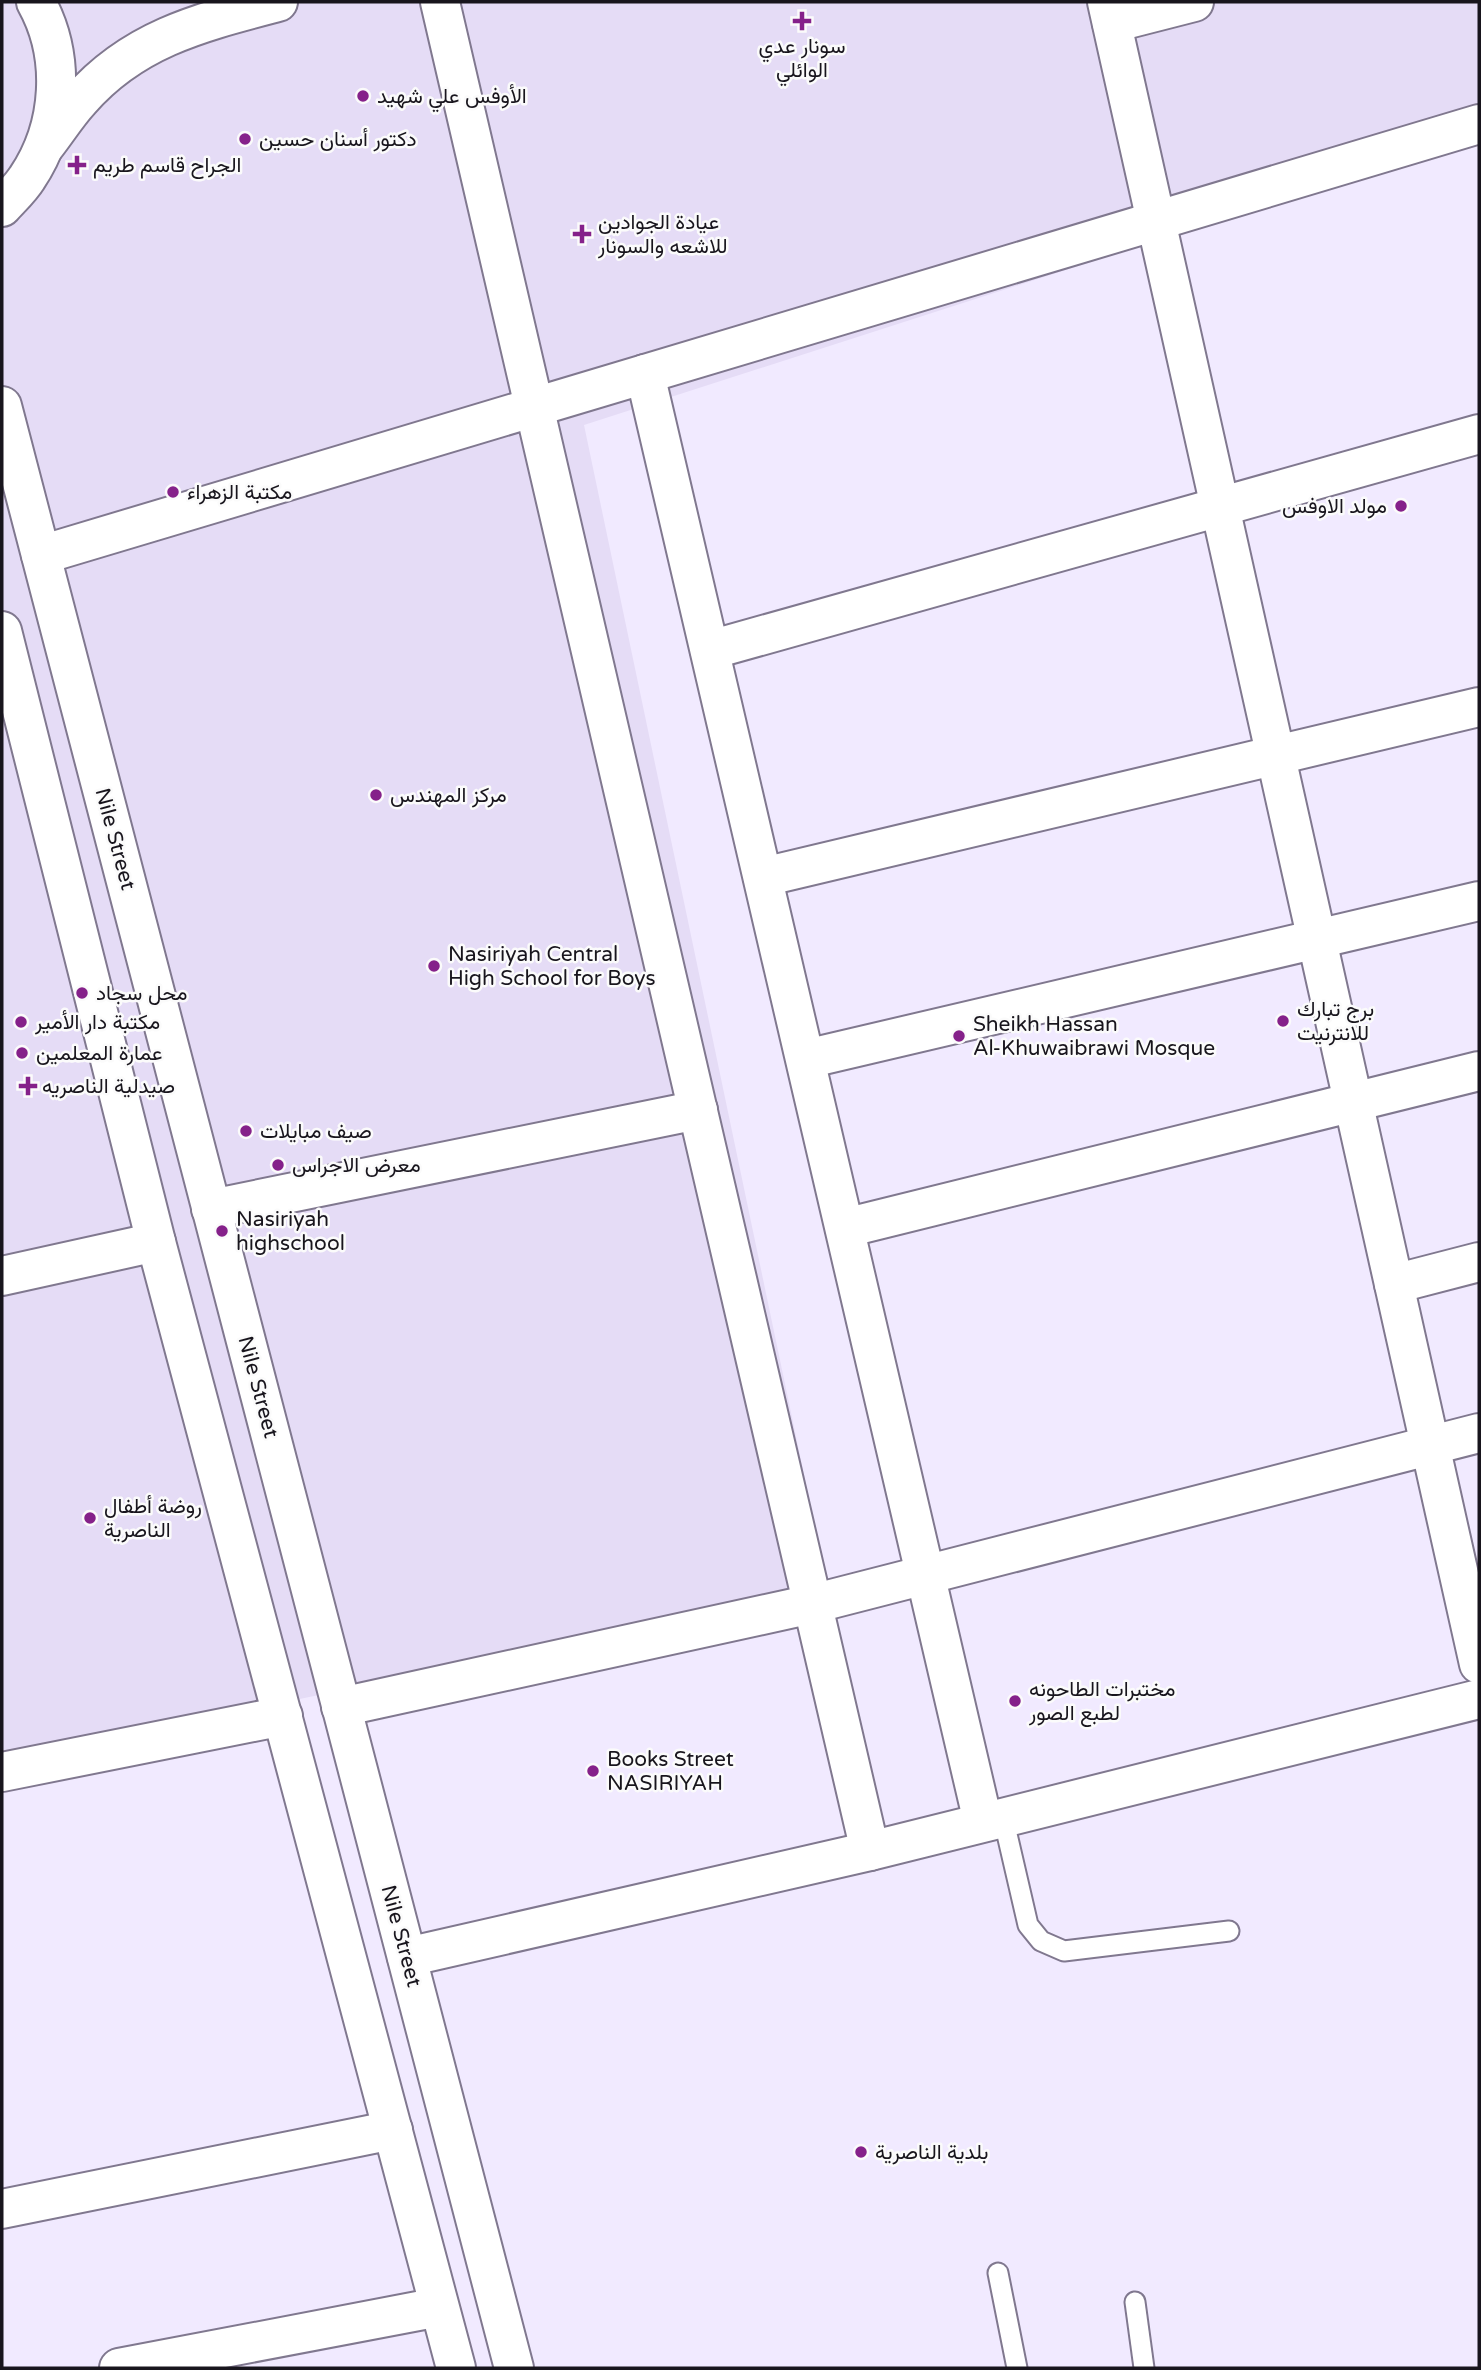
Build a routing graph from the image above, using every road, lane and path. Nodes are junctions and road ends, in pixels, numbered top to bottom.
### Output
1 (36, 2) edge
2 (278, 2) edge
3 (440, 2) edge
4 (1194, 2) edge
5 (1110, 12) edge
6 (1479, 124) edge
7 (44, 147) junction
8 (2, 207) edge
9 (1156, 220) junction
10 (645, 374) junction
11 (2, 406) edge
12 (534, 407) junction
13 (1479, 434) edge
14 (1221, 508) junction
15 (41, 555) junction
16 (2, 631) edge
17 (710, 650) junction
18 (1479, 707) edge
19 (1276, 755) junction
20 (763, 877) junction
21 (1479, 901) edge
22 (1317, 939) junction
23 (806, 1059) junction
24 (1479, 1071) edge
25 (1354, 1102) junction
26 (698, 1110) junction
27 (211, 1209) junction
28 (845, 1228) junction
29 (156, 1242) junction
30 (1479, 1262) edge
31 (2, 1276) edge
32 (1394, 1283) junction
33 (1479, 1433) edge
34 (1430, 1446) junction
35 (926, 1575) junction
36 (812, 1604) junction
37 (1479, 1664) edge
38 (1479, 1699) edge
39 (341, 1707) junction
40 (282, 1716) junction
41 (2, 1772) edge
42 (993, 1820) junction
43 (870, 1850) junction
44 (1229, 1931) dead end
45 (407, 1957) junction
46 (393, 2130) junction
47 (2, 2209) edge
48 (998, 2273) dead end
49 (1135, 2302) dead end
50 (439, 2307) junction
51 (118, 2368) edge
52 (456, 2368) edge
53 (514, 2368) edge
54 (1017, 2368) edge
55 (1143, 2368) edge

1 - 7 street
2 - 7 street
3 - 12 street
4 - 5 street
5 - 9 street
6 - 9 street
7 - 8 street
9 - 10 street
9 - 14 street
10 - 12 street
10 - 17 street
11 - 15 street, Nile Street
12 - 15 street
12 - 26 street
13 - 14 street
14 - 17 street
14 - 19 street
15 - 27 street, Nile Street
16 - 29 street
17 - 20 street
18 - 19 street
19 - 20 street
19 - 22 street
20 - 23 street
21 - 22 street
22 - 23 street
22 - 25 street
23 - 28 street
24 - 25 street
25 - 28 street
25 - 32 street
26 - 27 street
26 - 36 street
27 - 39 street, Nile Street
28 - 35 street
29 - 31 street
29 - 40 street
30 - 32 street
32 - 34 street
33 - 34 street
34 - 35 street
34 - 37 street
35 - 36 street
35 - 42 street
36 - 39 street
36 - 43 street
38 - 42 street
39 - 45 street, Nile Street
40 - 41 street
40 - 46 street
42 - 43 street
42 - 44 lane
43 - 45 street
45 - 53 street, Nile Street
46 - 47 street
46 - 50 street
48 - 54 lane
49 - 55 lane
50 - 51 street
50 - 52 street

